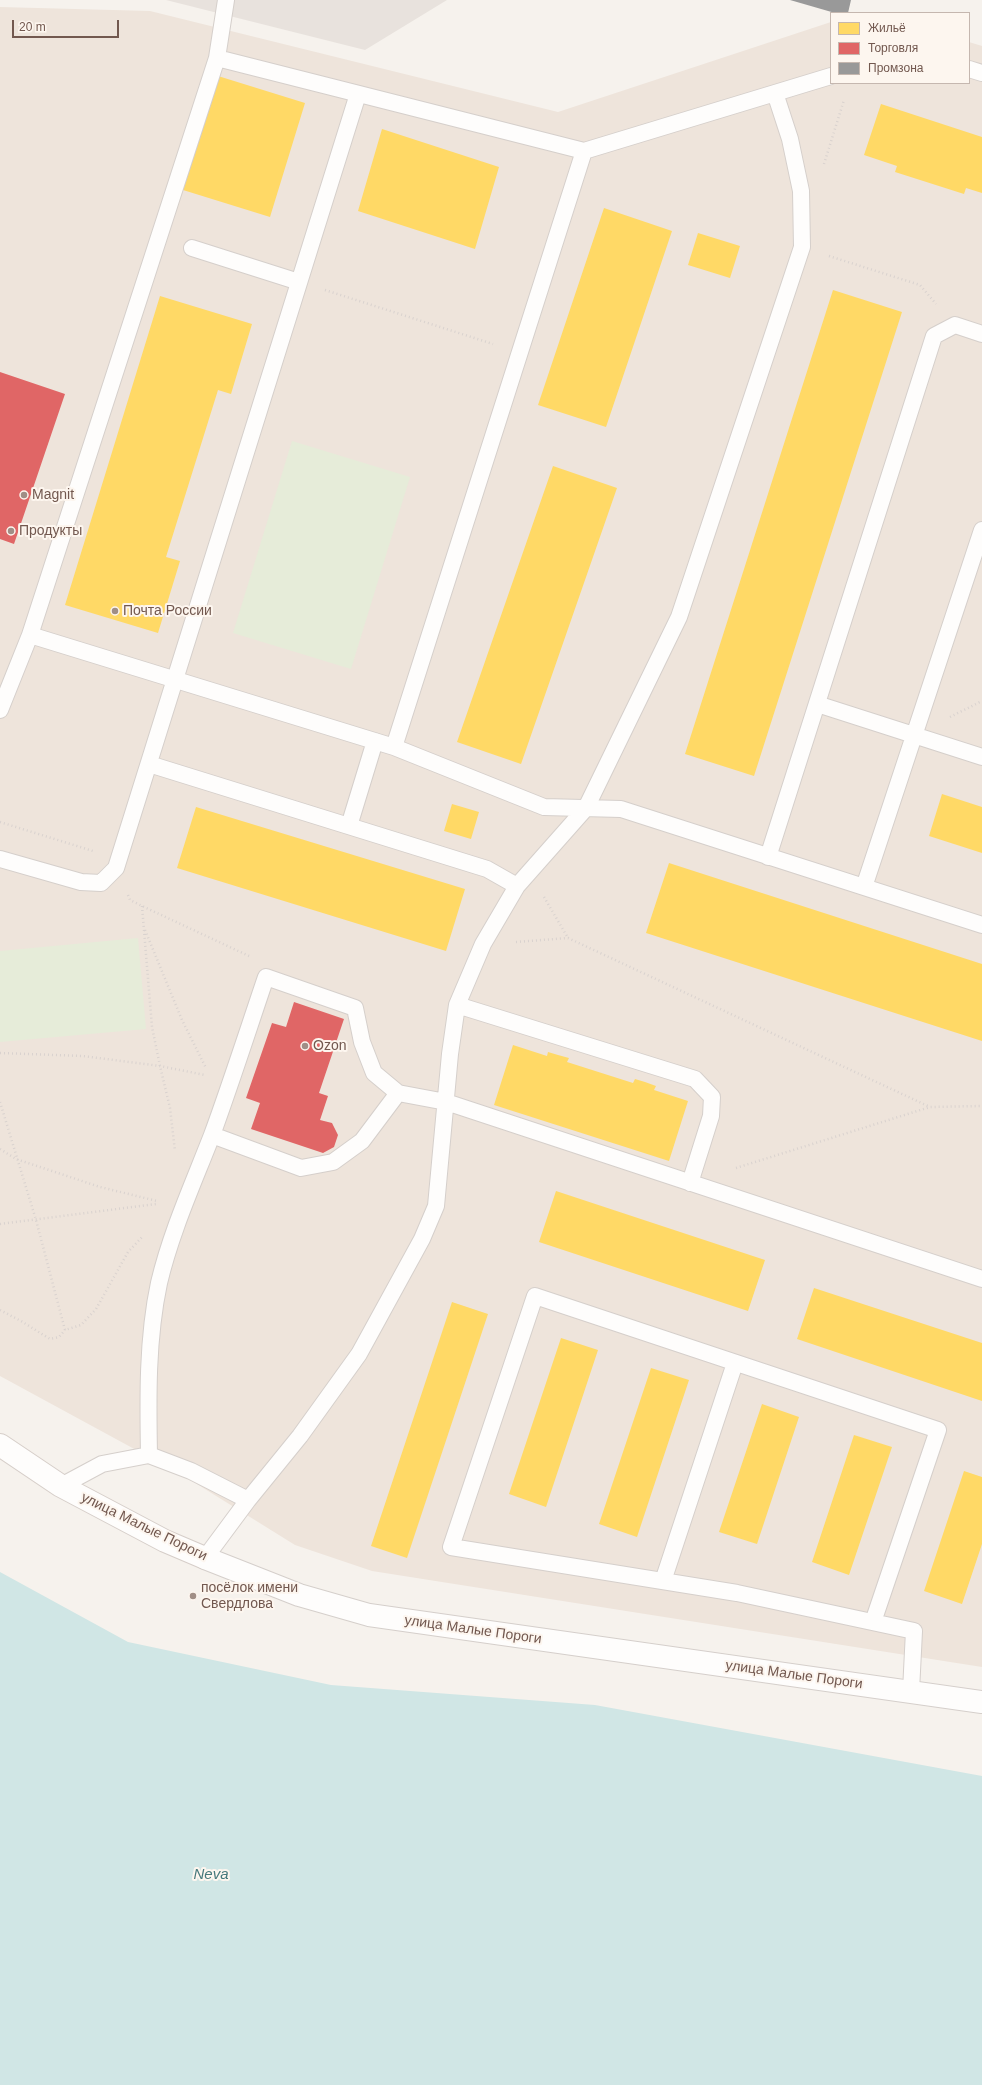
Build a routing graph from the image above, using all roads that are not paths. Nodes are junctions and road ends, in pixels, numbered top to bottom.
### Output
1 (226, 0) edge
2 (217, 58) junction
3 (970, 69) edge
4 (982, 73) edge
5 (830, 76) edge
6 (775, 93) junction
7 (358, 94) junction
8 (584, 151) junction
9 (192, 248) dead end
10 (299, 282) junction
11 (982, 334) edge
12 (982, 530) edge
13 (30, 635) junction
14 (176, 680) junction
15 (816, 704) junction
16 (0, 710) edge
17 (914, 735) junction
18 (375, 741) junction
19 (394, 747) junction
20 (982, 757) edge
21 (149, 764) junction
22 (586, 808) junction
23 (349, 826) junction
24 (768, 856) junction
25 (0, 859) edge
26 (517, 886) junction
27 (864, 887) junction
28 (982, 925) edge
29 (457, 1005) junction
30 (398, 1093) junction
31 (446, 1102) junction
32 (212, 1135) junction
33 (690, 1182) junction
34 (982, 1278) edge
35 (735, 1362) junction
36 (0, 1445) edge
37 (149, 1455) junction
38 (61, 1486) junction
39 (248, 1500) junction
40 (205, 1558) junction
41 (663, 1582) junction
42 (873, 1622) junction
43 (911, 1691) junction
44 (982, 1702) edge

1 - 2 lane
2 - 7 lane
2 - 13 lane
3 - 4 lane
5 - 6 lane
6 - 8 lane
6 - 22 lane
7 - 8 lane
7 - 10 lane
8 - 19 lane
9 - 10 lane
10 - 14 lane
11 - 15 lane
12 - 17 lane
13 - 14 lane
13 - 16 lane
14 - 18 lane
14 - 21 lane
15 - 17 lane
15 - 24 lane
17 - 20 lane
17 - 27 lane
18 - 19 lane
18 - 23 lane
19 - 22 lane
21 - 23 lane
21 - 25 lane
22 - 24 lane
22 - 26 lane
23 - 26 lane
24 - 27 lane
26 - 29 lane
27 - 28 lane
29 - 31 lane
29 - 33 lane
30 - 31 lane
30 - 32 lane
30 - 32 lane
31 - 33 lane
31 - 39 lane
32 - 37 lane
33 - 34 lane
35 - 41 lane
35 - 41 lane
35 - 42 lane
36 - 38 street, улица Малые Пороги
37 - 38 lane
37 - 39 lane
38 - 40 street, улица Малые Пороги
39 - 40 lane
40 - 43 street, улица Малые Пороги
41 - 42 lane
42 - 43 lane
43 - 44 street, улица Малые Пороги

